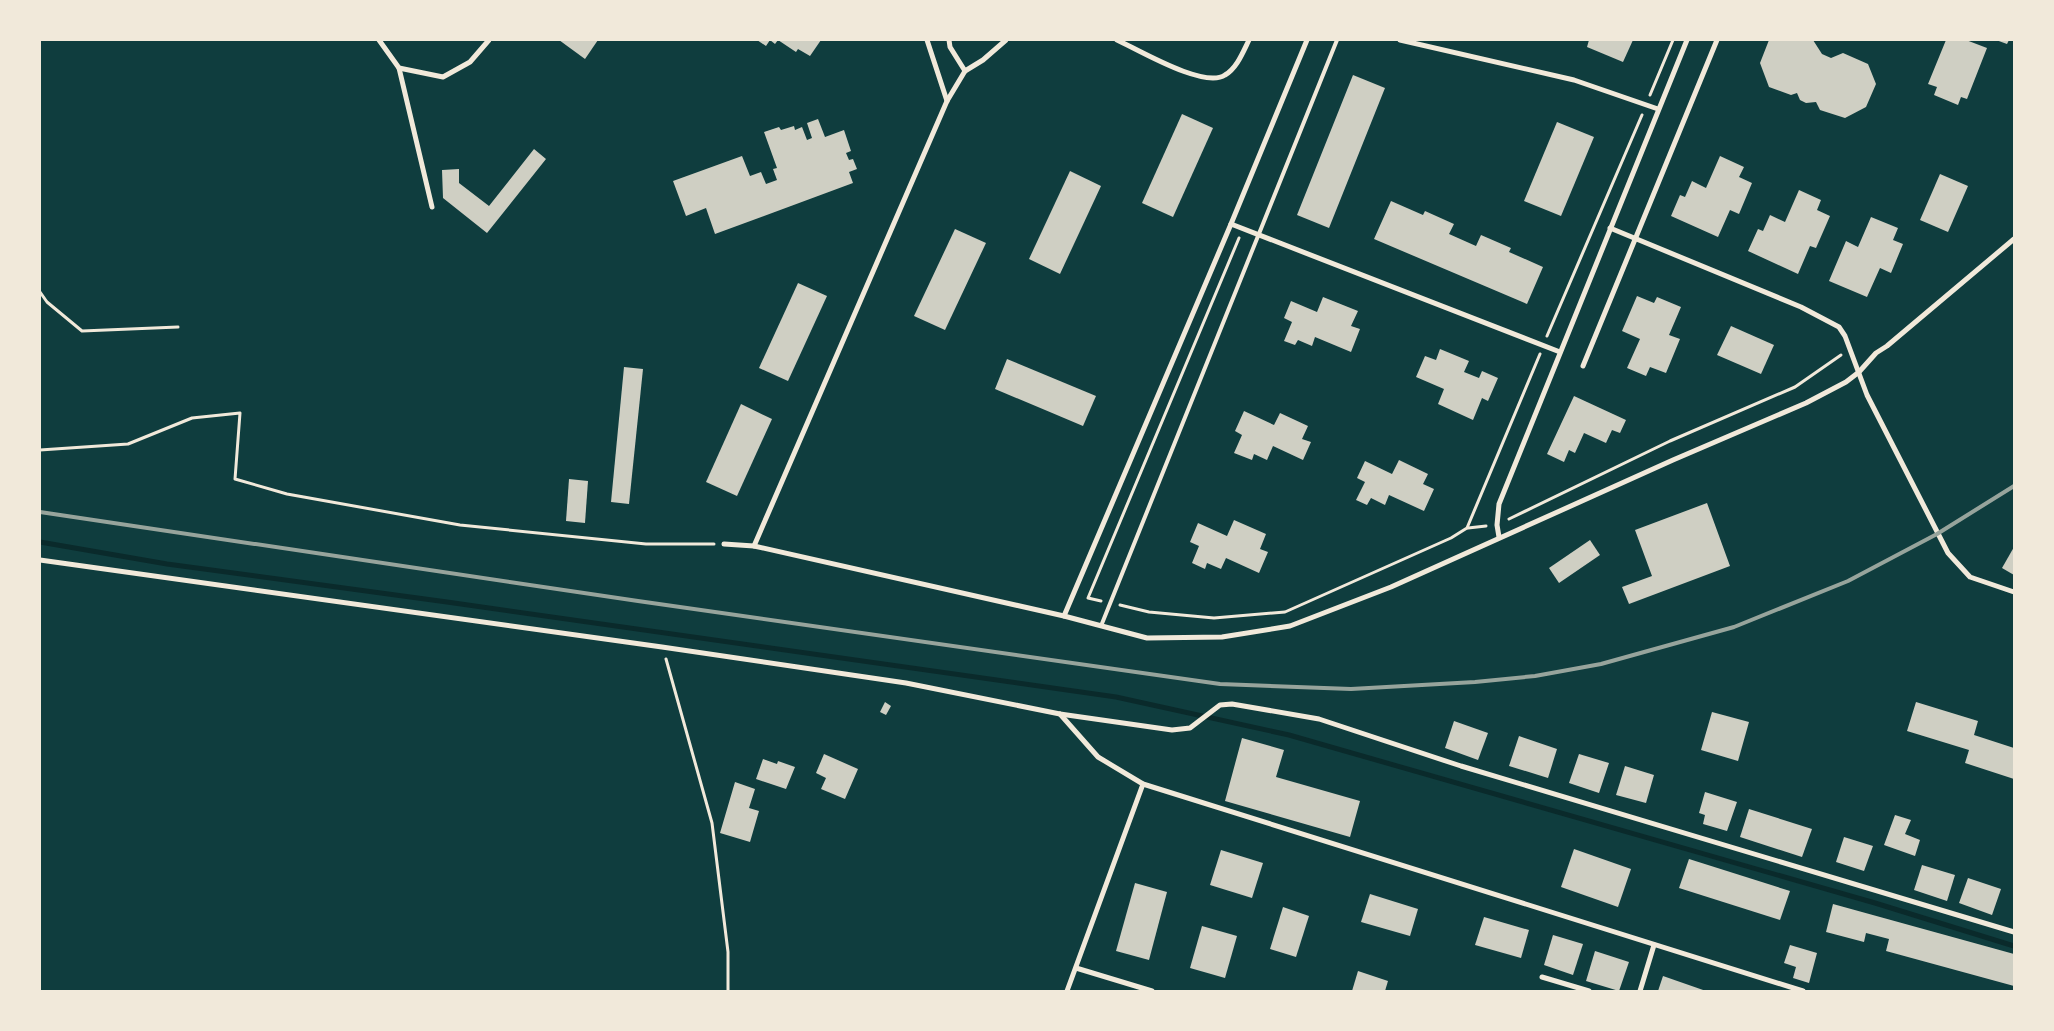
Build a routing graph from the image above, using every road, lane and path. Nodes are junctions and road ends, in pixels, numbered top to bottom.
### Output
1 (379, 40) edge
2 (489, 40) edge
3 (927, 40) edge
4 (949, 40) edge
5 (1006, 40) edge
6 (1117, 40) edge
7 (1249, 40) edge
8 (1307, 40) edge
9 (1337, 40) edge
10 (1400, 40) edge
11 (1673, 40) edge
12 (1686, 40) edge
13 (1717, 40) edge
14 (399, 68) junction
15 (965, 70) junction
16 (947, 101) junction
17 (1647, 104) junction
18 (1658, 109) junction
19 (432, 207) dead end
20 (1231, 224) junction
21 (1610, 228) junction
22 (1243, 229) junction
23 (1258, 235) junction
24 (1636, 238) junction
25 (2014, 239) edge
26 (40, 292) edge
27 (178, 327) dead end
28 (1543, 345) junction
29 (1849, 350) junction
30 (1560, 352) junction
31 (1583, 366) dead end
32 (1859, 372) junction
33 (40, 450) edge
34 (1497, 525) junction
35 (1467, 528) junction
36 (1499, 538) junction
37 (724, 544) joint
38 (754, 546) junction
39 (40, 560) edge
40 (2014, 592) edge
41 (1110, 603) junction
42 (1064, 616) junction
43 (1101, 626) junction
44 (662, 647) junction
45 (1060, 714) junction
46 (1142, 784) junction
47 (2014, 932) edge
48 (1654, 945) junction
49 (1076, 968) junction
50 (1542, 977) dead end
51 (728, 991) edge
52 (1067, 991) edge
53 (1152, 991) edge
54 (1589, 991) edge
55 (1640, 991) edge
56 (1803, 991) edge

1 - 14 street
2 - 14 street
3 - 16 street
4 - 15 street
5 - 15 street
6 - 7 street
8 - 20 street
9 - 23 lane
10 - 17 street
11 - 17 path
12 - 18 street
13 - 24 street
14 - 19 street
15 - 16 street
16 - 38 street
17 - 18 street
17 - 28 path
18 - 21 street
20 - 22 street
20 - 42 street
21 - 24 street
21 - 30 street
22 - 23 street
22 - 41 path
23 - 28 street
23 - 41 lane
24 - 29 street
24 - 31 street
25 - 32 street
26 - 27 path
28 - 30 street
28 - 35 path
29 - 32 street
29 - 34 path
30 - 34 street
32 - 36 street
32 - 40 street
33 - 37 path
34 - 35 path
34 - 36 street
35 - 41 path
36 - 43 street
37 - 38 street
38 - 42 street
39 - 44 street
41 - 43 lane
42 - 43 street
44 - 45 street
44 - 51 path
45 - 46 street
45 - 47 street
46 - 48 street
46 - 49 street
48 - 55 street
48 - 56 street
49 - 52 street
49 - 53 street
50 - 54 street

